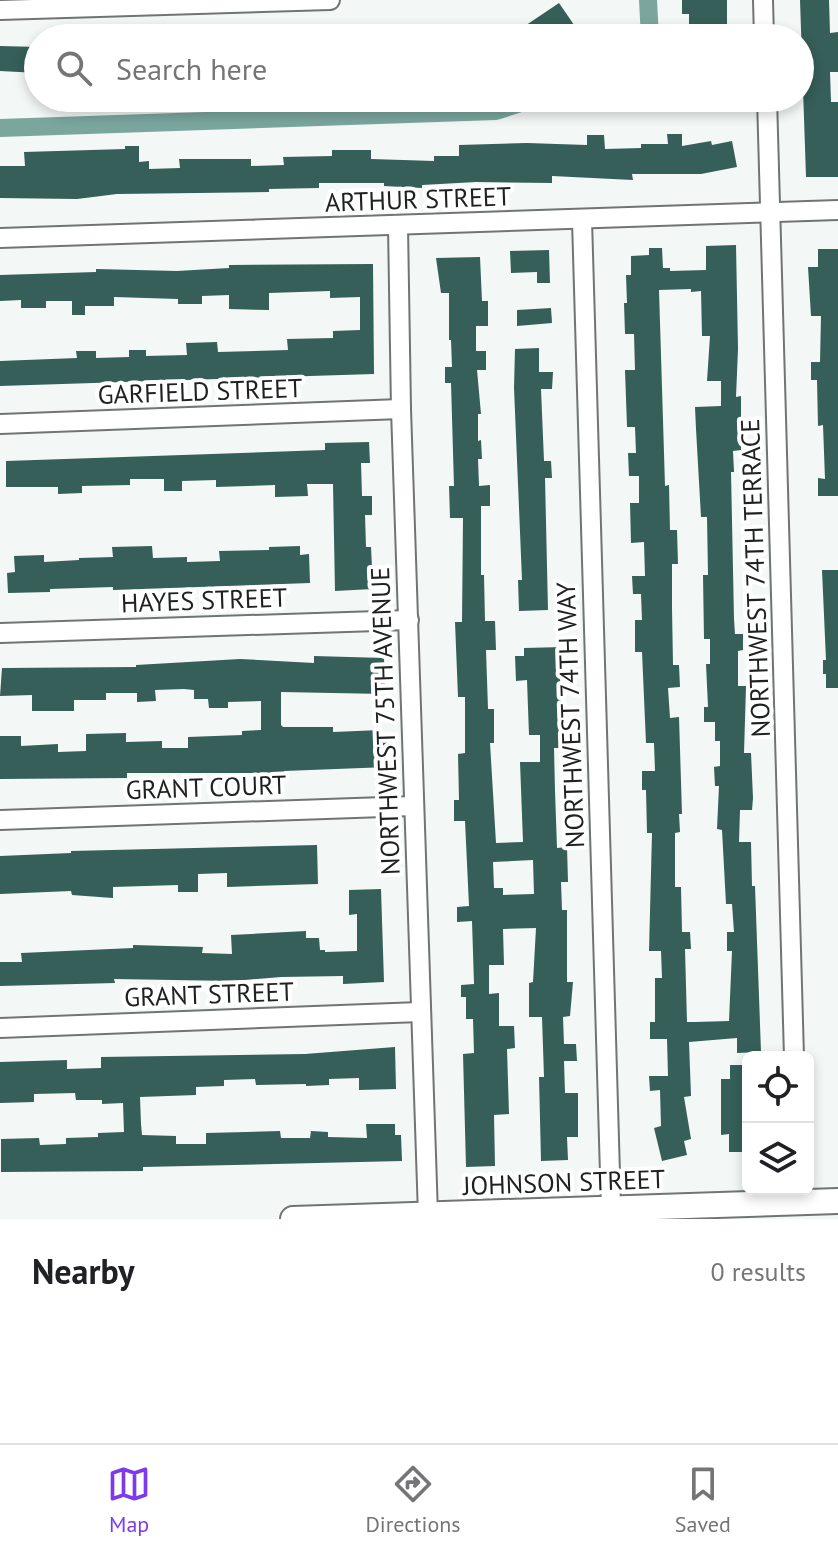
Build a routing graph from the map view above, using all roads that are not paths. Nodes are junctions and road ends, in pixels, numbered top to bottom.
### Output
1 (330, 0) edge
2 (763, 0) edge
3 (0, 10) edge
4 (764, 24) edge
5 (767, 112) edge
6 (838, 210) edge
7 (771, 213) junction
8 (582, 220) junction
9 (398, 226) junction
10 (0, 238) edge
11 (401, 409) junction
12 (0, 424) edge
13 (409, 620) junction
14 (0, 633) edge
15 (413, 806) junction
16 (0, 820) edge
17 (420, 1012) junction
18 (0, 1028) edge
19 (794, 1051) edge
20 (798, 1195) edge
21 (838, 1201) edge
22 (611, 1208) junction
23 (413, 1217) edge
24 (293, 1219) edge

1 - 3 street
2 - 4 street
5 - 7 street, NORTHWEST 74TH TERRACE
6 - 7 street, ARTHUR STREET
7 - 8 street, ARTHUR STREET
7 - 19 street, NORTHWEST 74TH TERRACE
8 - 9 street, ARTHUR STREET
8 - 22 street, NORTHWEST 74TH WAY
9 - 10 street, ARTHUR STREET
9 - 11 street, NORTHWEST 75TH AVENUE
11 - 12 street, GARFIELD STREET
11 - 13 street, NORTHWEST 75TH AVENUE
13 - 14 street, HAYES STREET
13 - 15 street, NORTHWEST 75TH AVENUE
15 - 16 street, GRANT COURT
15 - 17 street, NORTHWEST 75TH AVENUE
17 - 18 street, GRANT STREET
17 - 23 street, NORTHWEST 75TH AVENUE
20 - 21 street, JOHNSON STREET
20 - 22 street, JOHNSON STREET
22 - 23 street, JOHNSON STREET
23 - 24 street, JOHNSON STREET

